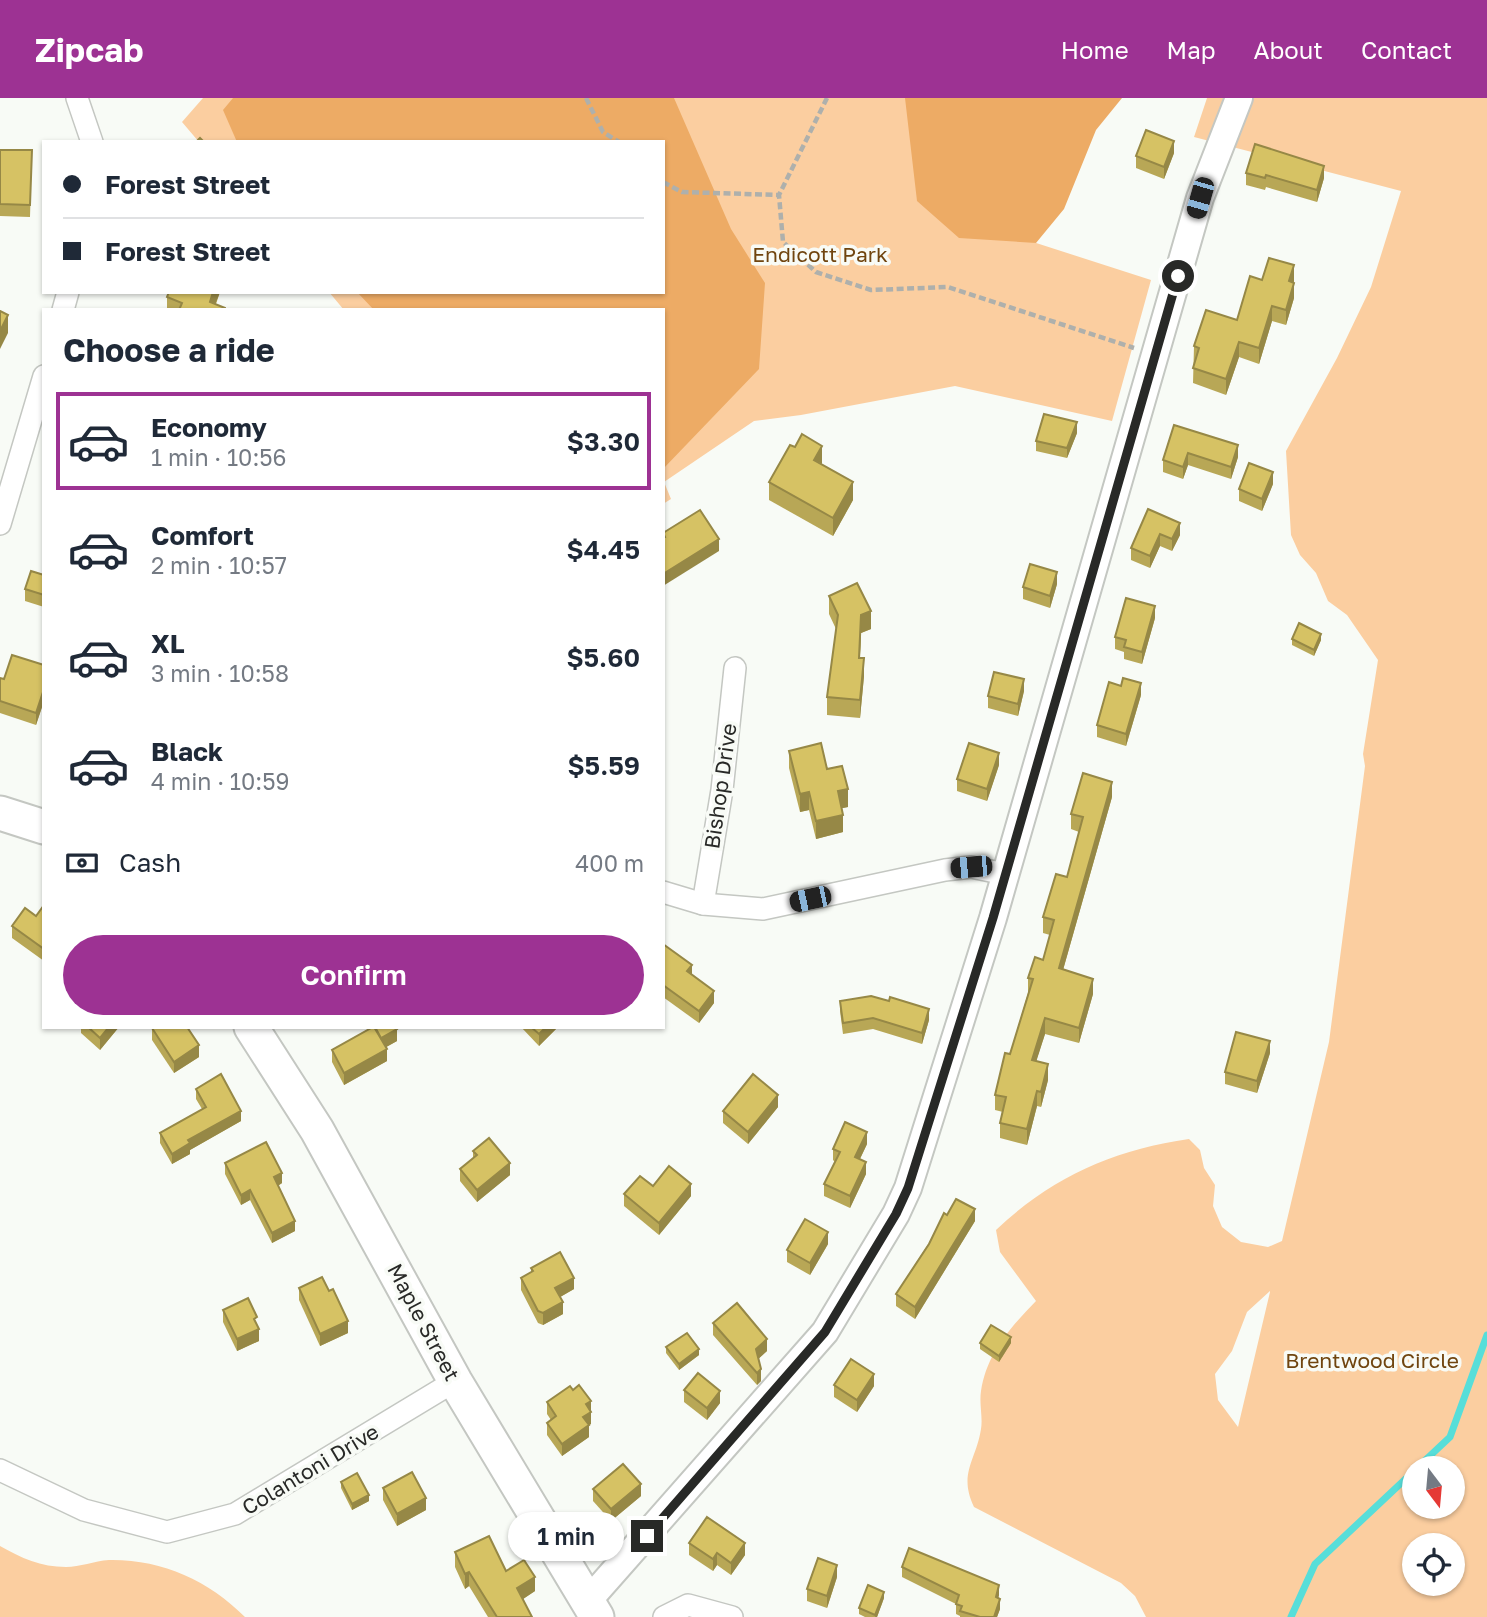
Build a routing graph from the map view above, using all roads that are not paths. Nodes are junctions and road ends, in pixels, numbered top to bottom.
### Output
1 (77, 98) edge
2 (1239, 98) edge
3 (91, 140) edge
4 (42, 382) edge
5 (5, 486) edge
6 (0, 524) edge
7 (735, 668) dead end
8 (0, 813) edge
9 (42, 826) edge
10 (1005, 874) junction
11 (665, 893) edge
12 (703, 904) junction
13 (252, 1029) edge
14 (455, 1381) junction
15 (0, 1470) edge
16 (592, 1609) edge
17 (664, 1617) edge
18 (732, 1617) edge

1 - 3 street
2 - 10 street
4 - 5 street
5 - 6 street
7 - 12 street, Bishop Drive
8 - 9 main road
10 - 12 street
10 - 16 street
11 - 12 street
13 - 14 main road, Maple Street
14 - 15 street, Colantoni Drive
14 - 16 main road, Maple Street
17 - 18 street

